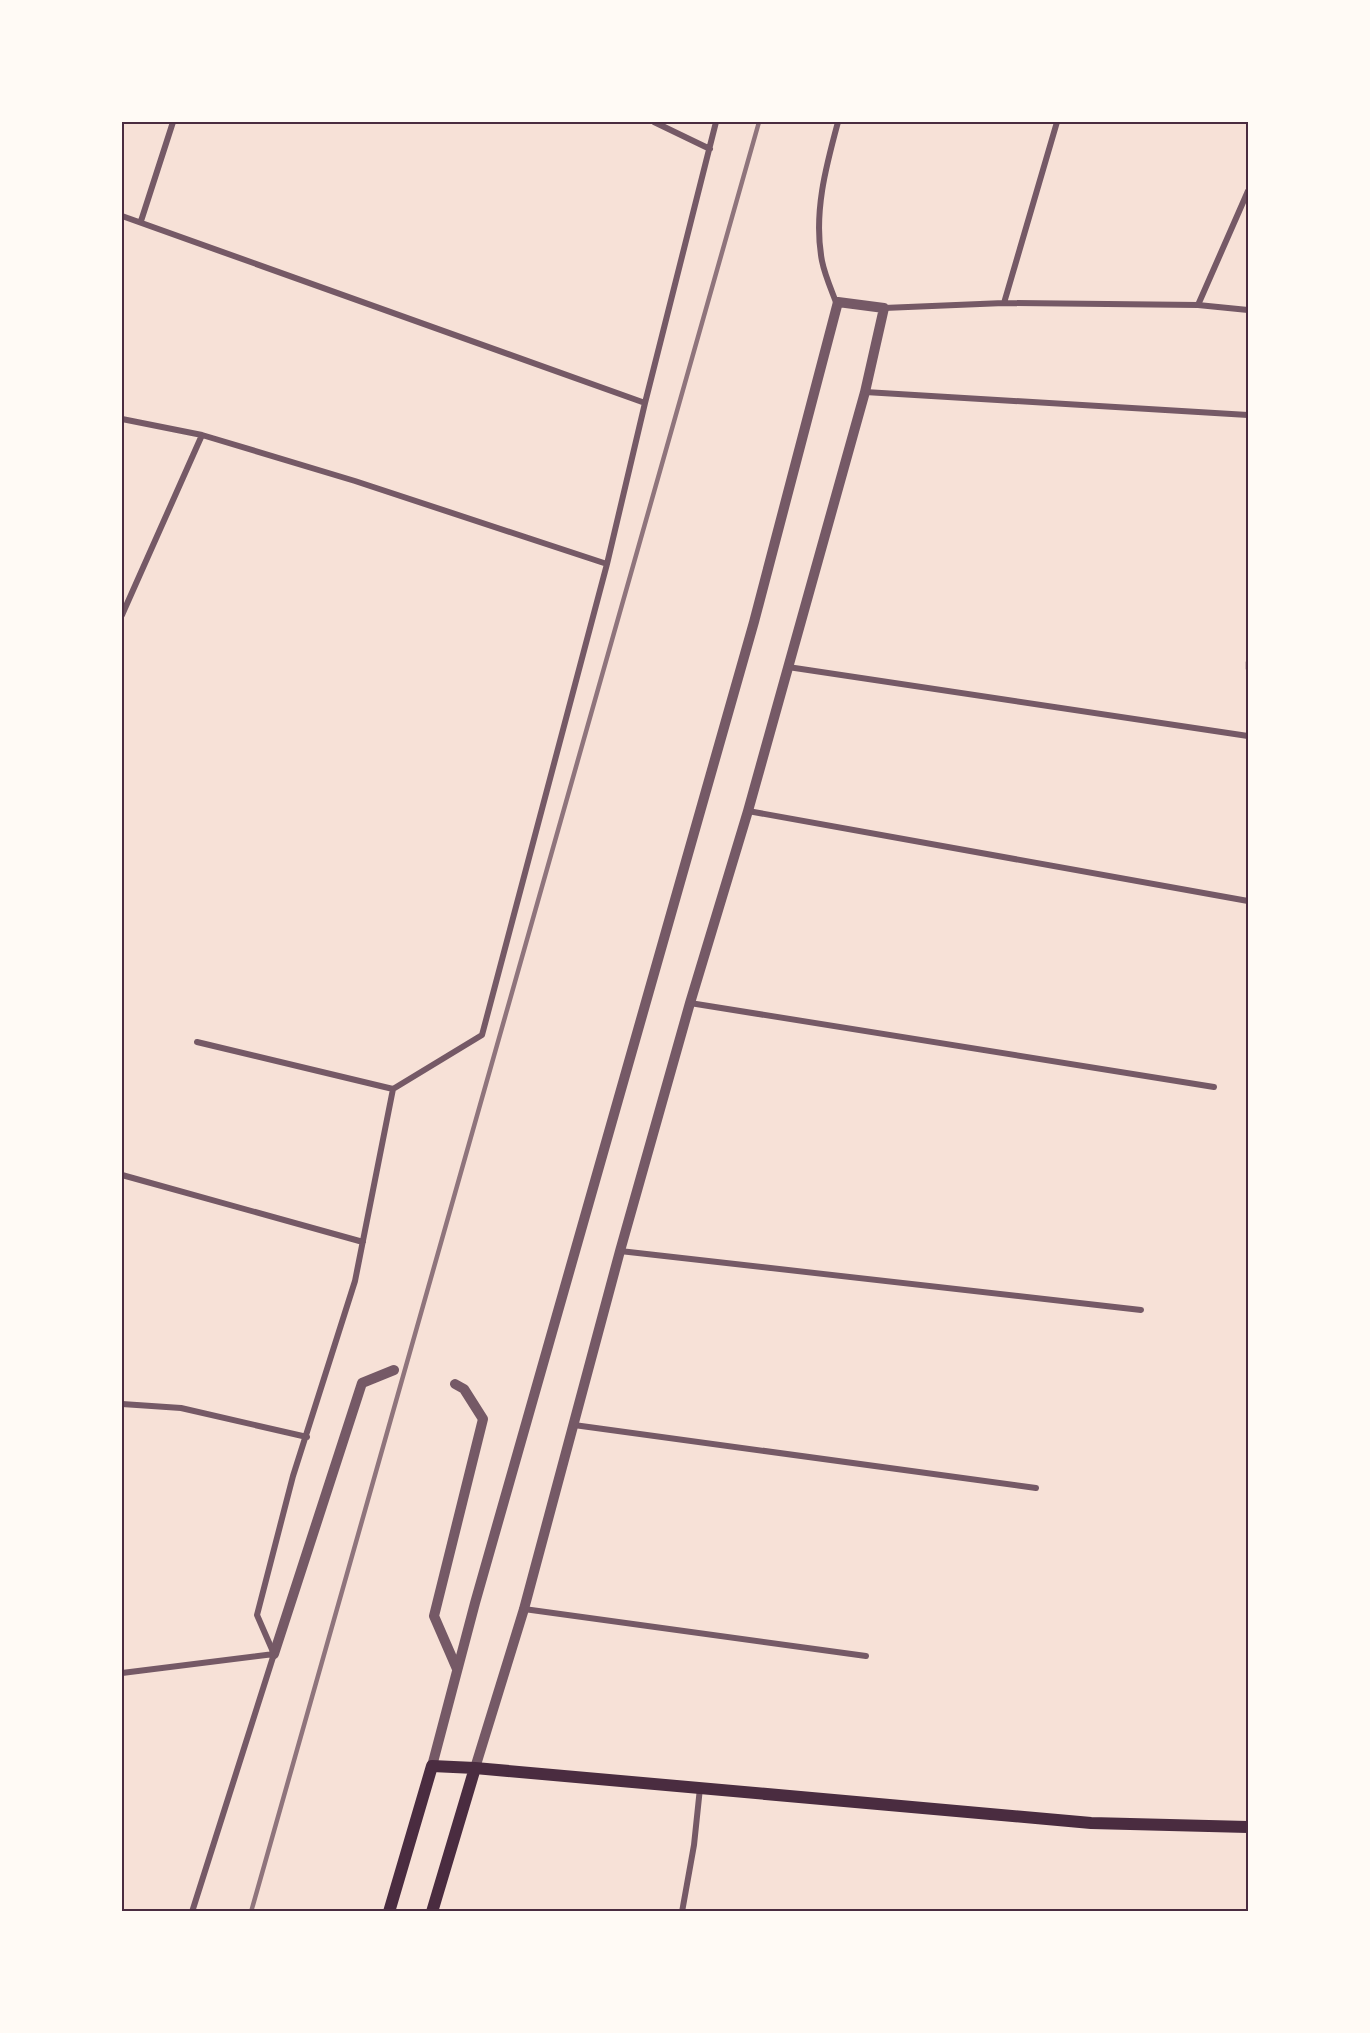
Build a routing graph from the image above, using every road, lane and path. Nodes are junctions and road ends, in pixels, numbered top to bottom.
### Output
1 (173, 122) edge
2 (654, 122) edge
3 (716, 122) edge
4 (838, 122) edge
5 (1057, 122) edge
6 (710, 149) junction
7 (1248, 191) edge
8 (122, 216) edge
9 (141, 221) junction
10 (1004, 303) junction
11 (1197, 305) junction
12 (837, 306) junction
13 (884, 308) junction
14 (1248, 310) edge
15 (865, 392) junction
16 (645, 403) junction
17 (1248, 415) edge
18 (122, 419) edge
19 (202, 435) junction
20 (607, 564) junction
21 (122, 615) edge
22 (1248, 663) edge
23 (788, 667) junction
24 (1248, 669) edge
25 (1248, 736) edge
26 (748, 811) junction
27 (1248, 901) edge
28 (690, 1003) junction
29 (197, 1042) dead end
30 (1214, 1087) dead end
31 (393, 1089) junction
32 (122, 1175) edge
33 (363, 1242) junction
34 (620, 1251) junction
35 (1141, 1310) dead end
36 (394, 1370) dead end
37 (456, 1384) dead end
38 (122, 1404) edge
39 (574, 1425) junction
40 (307, 1437) junction
41 (1036, 1488) dead end
42 (524, 1609) junction
43 (274, 1654) junction
44 (866, 1656) dead end
45 (457, 1670) junction
46 (122, 1673) edge
47 (432, 1766) junction
48 (475, 1768) junction
49 (700, 1788) junction
50 (1248, 1827) edge
51 (192, 1911) edge
52 (388, 1911) edge
53 (432, 1911) edge
54 (682, 1911) edge

1 - 9 street
2 - 6 street
3 - 6 street
4 - 12 street
5 - 10 street
6 - 16 street
7 - 11 street
8 - 9 street
9 - 16 street
10 - 11 street
10 - 13 street
11 - 14 street
12 - 13 street
12 - 45 street
13 - 15 street
15 - 17 street
15 - 23 street
16 - 20 street
18 - 19 street
19 - 20 street
19 - 21 street
20 - 31 street
22 - 24 lane
23 - 25 street
23 - 26 street
26 - 27 street
26 - 28 street
28 - 30 street
28 - 34 street
29 - 31 street
31 - 33 street
32 - 33 street
33 - 40 street
34 - 35 street
34 - 39 street
36 - 43 street
37 - 45 street
38 - 40 street
39 - 41 street
39 - 42 street
40 - 43 street
42 - 44 street
42 - 48 street
43 - 46 street
43 - 51 street
45 - 47 street
47 - 48 main road
47 - 52 main road
48 - 49 main road
48 - 53 main road
49 - 50 main road
49 - 54 street

